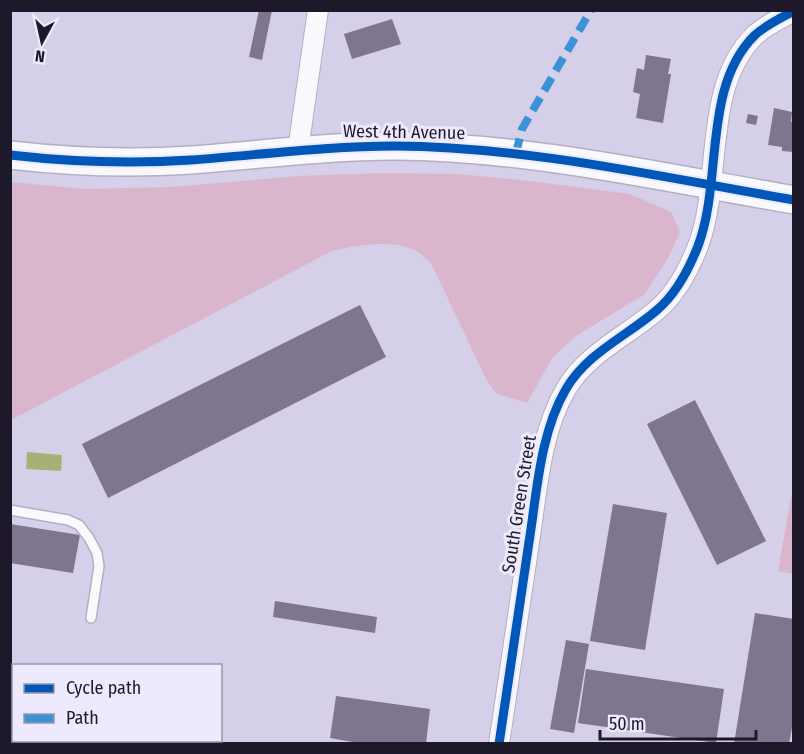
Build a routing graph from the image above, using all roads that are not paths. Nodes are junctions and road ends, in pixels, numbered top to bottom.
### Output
1 (318, 10) edge
2 (794, 11) edge
3 (298, 150) junction
4 (10, 155) edge
5 (711, 185) junction
6 (794, 200) edge
7 (10, 510) edge
8 (91, 618) dead end
9 (499, 744) edge

1 - 3 street
2 - 5 street, South Green Street
3 - 4 street, West 4th Avenue
3 - 5 street, West 4th Avenue
5 - 6 street, West 4th Avenue
5 - 9 street, South Green Street
7 - 8 lane

